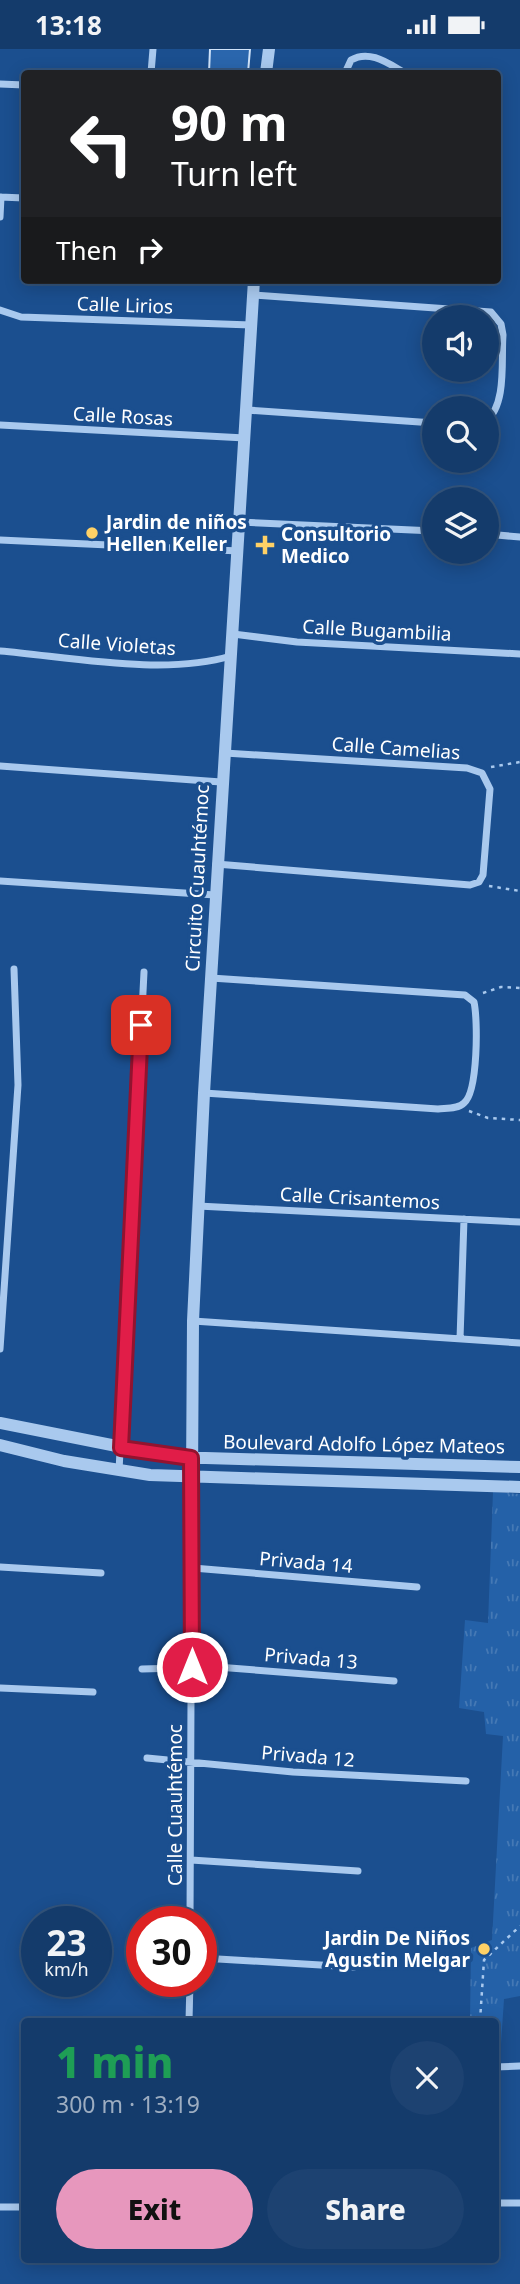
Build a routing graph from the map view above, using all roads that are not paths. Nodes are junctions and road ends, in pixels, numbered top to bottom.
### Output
1 (153, 49) edge
2 (269, 49) edge
3 (151, 70) edge
4 (266, 70) edge
5 (346, 70) edge
6 (399, 70) edge
7 (0, 84) edge
8 (21, 85) edge
9 (1, 197) edge
10 (21, 198) edge
11 (0, 217) edge
12 (254, 284) edge
13 (253, 295) junction
14 (0, 310) edge
15 (251, 325) junction
16 (499, 403) edge
17 (247, 410) junction
18 (422, 421) edge
19 (0, 425) edge
20 (245, 438) junction
21 (240, 522) junction
22 (422, 530) edge
23 (499, 535) edge
24 (520, 537) edge
25 (0, 540) edge
26 (239, 551) junction
27 (233, 634) junction
28 (0, 651) edge
29 (520, 654) edge
30 (232, 656) junction
31 (223, 753) junction
32 (0, 767) edge
33 (221, 782) junction
34 (216, 864) junction
35 (0, 881) edge
36 (215, 895) junction
37 (14, 969) dead end
38 (144, 972) dead end
39 (211, 978) junction
40 (204, 1093) junction
41 (198, 1206) junction
42 (464, 1219) junction
43 (520, 1222) edge
44 (193, 1321) junction
45 (460, 1339) junction
46 (520, 1343) edge
47 (0, 1349) edge
48 (0, 1423) edge
49 (0, 1445) edge
50 (121, 1448) junction
51 (191, 1458) junction
52 (520, 1467) edge
53 (119, 1472) junction
54 (192, 1478) junction
55 (520, 1487) edge
56 (0, 1567) edge
57 (193, 1568) junction
58 (101, 1573) dead end
59 (417, 1587) dead end
60 (192, 1667) junction
61 (142, 1669) dead end
62 (394, 1681) dead end
63 (0, 1688) edge
64 (93, 1692) dead end
65 (147, 1758) dead end
66 (191, 1761) junction
67 (466, 1781) dead end
68 (191, 1860) junction
69 (358, 1871) dead end
70 (190, 1906) edge
71 (217, 1959) edge
72 (354, 1967) dead end
73 (190, 1997) edge
74 (189, 2018) edge
75 (520, 2066) edge
76 (499, 2067) edge
77 (499, 2203) edge
78 (520, 2203) edge
79 (0, 2207) edge
80 (21, 2207) edge

1 - 3 street
2 - 4 street
5 - 6 street
7 - 8 street
9 - 10 street
9 - 11 street
12 - 13 street, Circuito Cuauhtémoc
13 - 15 street, Circuito Cuauhtémoc
13 - 16 street
14 - 15 street, Calle Lirios
15 - 17 street, Circuito Cuauhtémoc
17 - 18 street
17 - 20 street, Circuito Cuauhtémoc
19 - 20 street, Calle Rosas
20 - 21 street, Circuito Cuauhtémoc
21 - 22 street
21 - 26 street, Circuito Cuauhtémoc
23 - 24 street
25 - 26 street
26 - 27 street, Circuito Cuauhtémoc
27 - 29 street, Calle Bugambilia
27 - 30 street, Circuito Cuauhtémoc
28 - 30 street, Calle Violetas
30 - 31 street, Circuito Cuauhtémoc
31 - 33 street, Circuito Cuauhtémoc
31 - 34 street, Calle Camelias
32 - 33 street
33 - 34 street, Circuito Cuauhtémoc
34 - 36 street, Circuito Cuauhtémoc
35 - 36 street
36 - 39 street, Circuito Cuauhtémoc
37 - 47 street
38 - 50 street
39 - 40 street, Circuito Cuauhtémoc
39 - 40 street
40 - 41 street, Circuito Cuauhtémoc
41 - 42 street, Calle Crisantemos
41 - 44 street, Circuito Cuauhtémoc
42 - 43 street, Calle Crisantemos
42 - 45 street
44 - 45 street
44 - 51 street, Circuito Cuauhtémoc
45 - 46 street
48 - 50 street, Boulevard Adolfo López Mateos
49 - 53 street, Boulevard Adolfo López Mateos
50 - 51 street, Boulevard Adolfo López Mateos
50 - 53 street
51 - 52 street, Boulevard Adolfo López Mateos
51 - 54 street, Circuito Cuauhtémoc
53 - 54 street, Boulevard Adolfo López Mateos
54 - 55 street, Boulevard Adolfo López Mateos
54 - 57 street, Calle Cuauhtémoc
56 - 58 street
57 - 59 street, Privada 14
57 - 60 street, Calle Cuauhtémoc
60 - 61 street, Privada 13
60 - 62 street, Privada 13
60 - 66 street, Calle Cuauhtémoc
63 - 64 street
65 - 66 street, Privada 12
66 - 67 street, Privada 12
66 - 68 street, Calle Cuauhtémoc
68 - 69 street
68 - 70 street, Calle Cuauhtémoc
71 - 72 street
73 - 74 street
75 - 76 street
77 - 78 street
79 - 80 street

